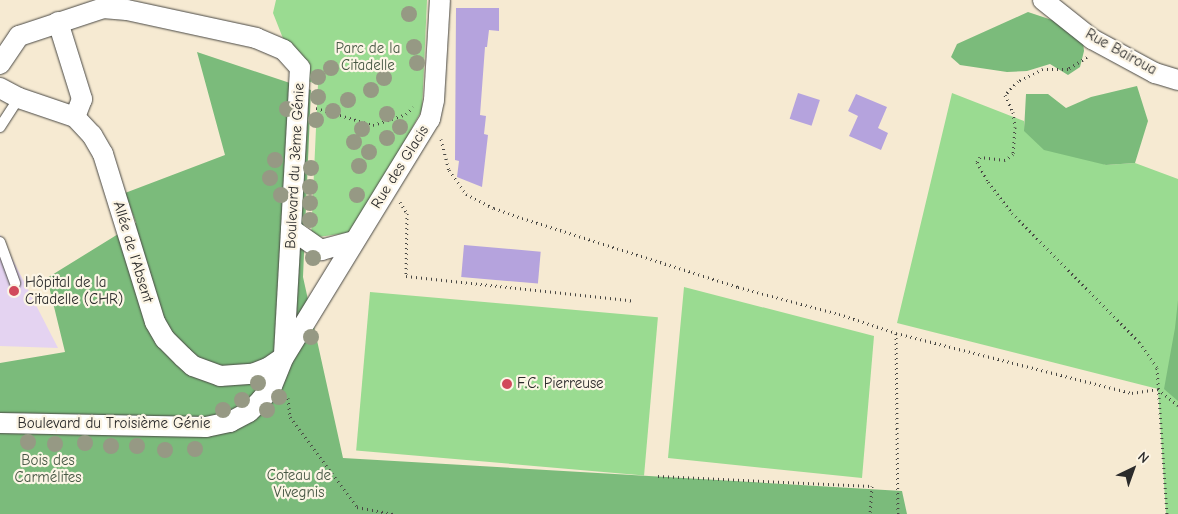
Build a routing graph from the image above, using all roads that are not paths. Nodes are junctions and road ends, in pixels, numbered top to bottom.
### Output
1 (440, 0) edge
2 (1043, 0) edge
3 (58, 22) junction
4 (0, 64) edge
5 (1178, 80) edge
6 (0, 88) edge
7 (19, 98) junction
8 (75, 117) junction
9 (0, 127) edge
10 (291, 229) junction
11 (354, 241) junction
12 (0, 242) edge
13 (15, 283) dead end
14 (284, 358) junction
15 (0, 423) edge

1 - 11 street, Rue des Glacis
2 - 5 street, Rue Bairoua
3 - 4 street, Boulevard du 3ème Génie
3 - 8 street
3 - 10 street, Boulevard du 3ème Génie
6 - 7 street, Allée de l'Absent
7 - 8 street, Allée de l'Absent
7 - 9 lane
8 - 14 street, Allée de l'Absent
10 - 11 street
10 - 14 street, Boulevard du 3ème Génie
11 - 14 street, Rue des Glacis
12 - 13 lane
14 - 15 street, Boulevard du Troisième Génie

